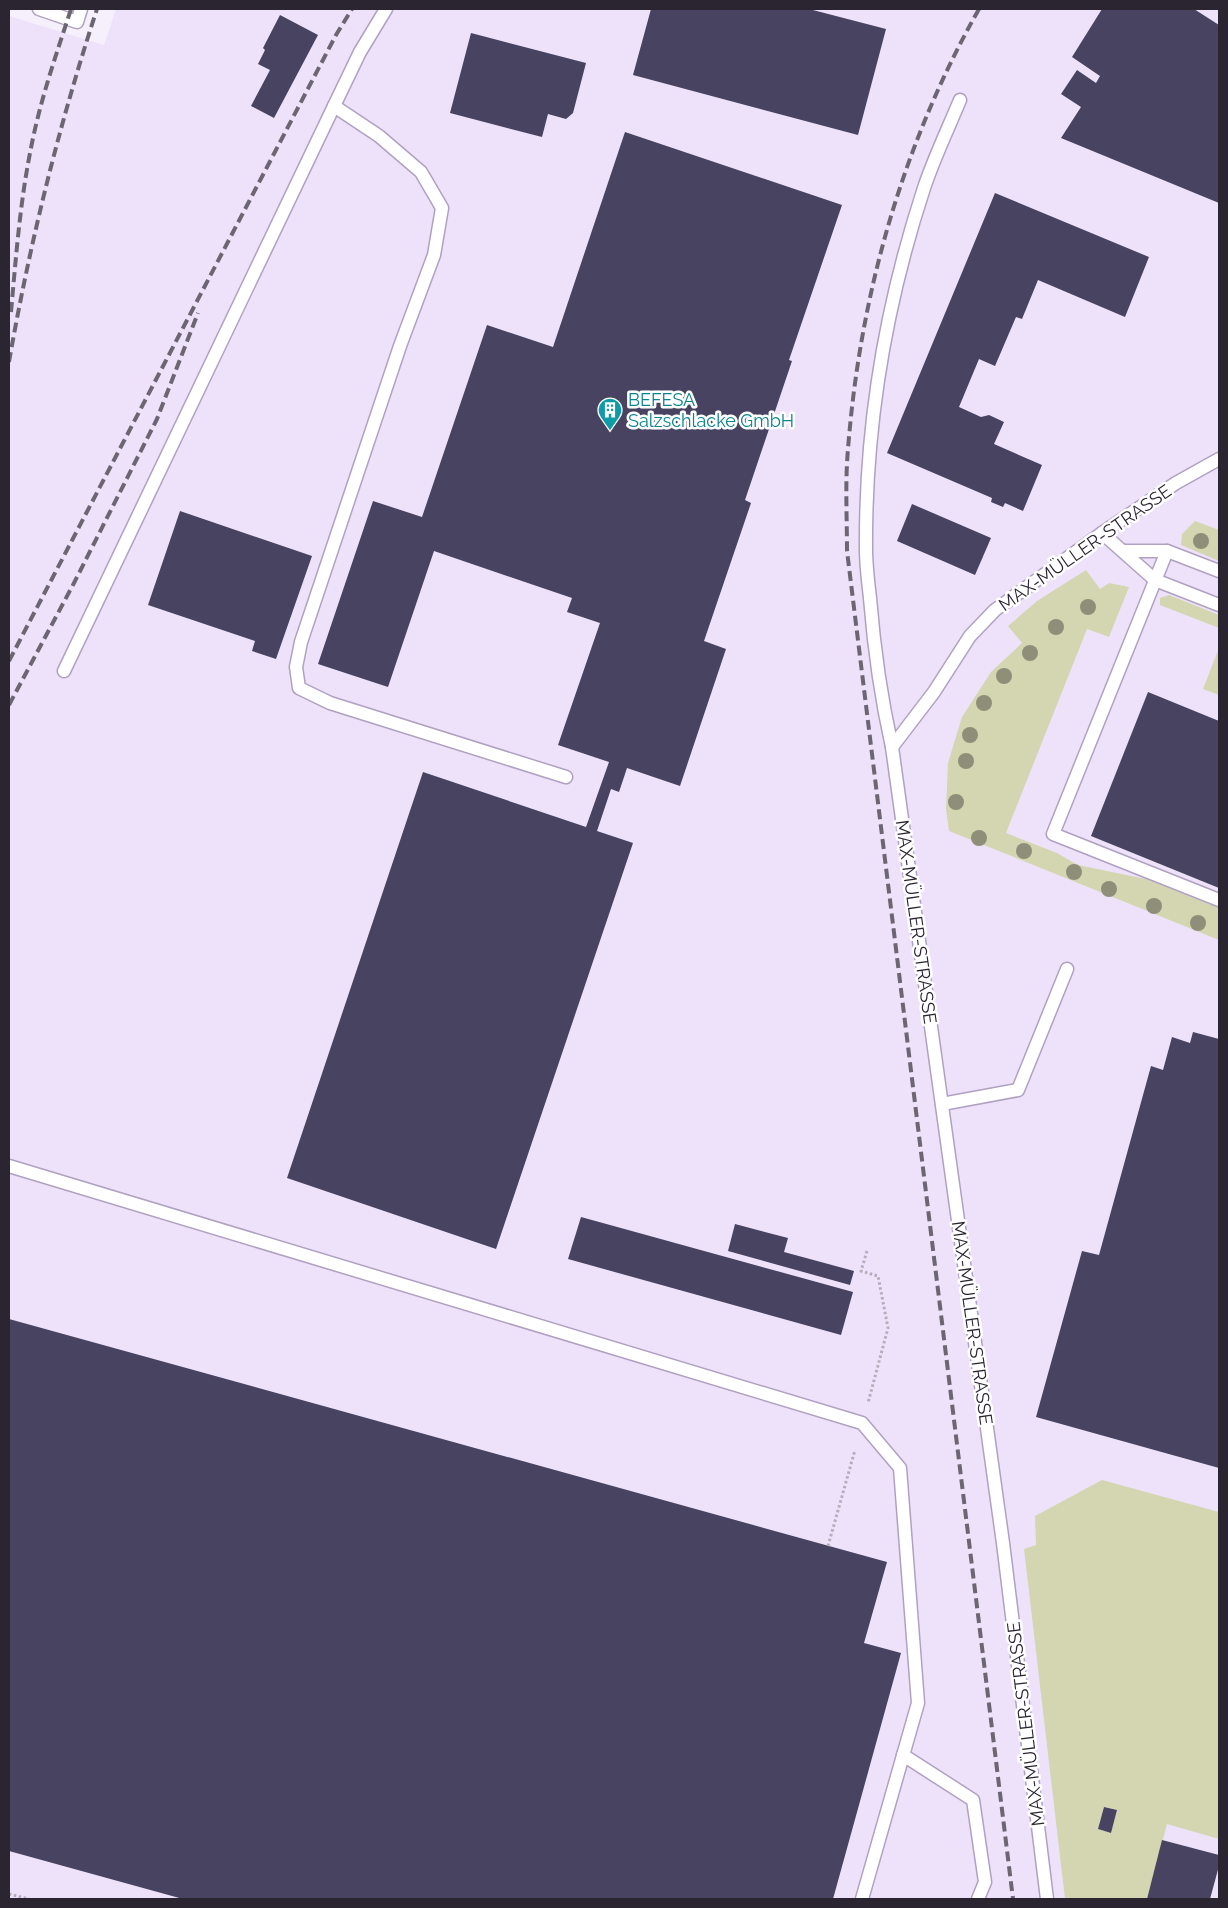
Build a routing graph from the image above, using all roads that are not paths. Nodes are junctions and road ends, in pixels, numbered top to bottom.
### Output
1 (39, 9) edge
2 (82, 9) edge
3 (386, 9) edge
4 (960, 100) dead end
5 (334, 106) junction
6 (1219, 459) edge
7 (1102, 533) junction
8 (1167, 551) junction
9 (1123, 552) junction
10 (1219, 571) edge
11 (1155, 580) junction
12 (1219, 605) edge
13 (64, 671) dead end
14 (892, 747) junction
15 (566, 777) dead end
16 (1219, 900) edge
17 (1067, 969) dead end
18 (942, 1104) junction
19 (9, 1166) edge
20 (903, 1755) junction
21 (862, 1899) edge
22 (978, 1899) edge
23 (1047, 1899) edge

1 - 2 lane
3 - 5 lane
4 - 14 lane, MAX-MÜLLER-STRASSE
5 - 13 lane
5 - 15 lane
6 - 7 lane, MAX-MÜLLER-STRASSE
7 - 9 lane
7 - 14 lane, MAX-MÜLLER-STRASSE
8 - 9 lane
8 - 10 lane
8 - 11 lane
9 - 11 lane
11 - 12 lane
11 - 16 lane
14 - 18 lane, MAX-MÜLLER-STRASSE
17 - 18 lane
18 - 23 lane, MAX-MÜLLER-STRASSE
19 - 20 lane
20 - 21 lane
20 - 22 lane

